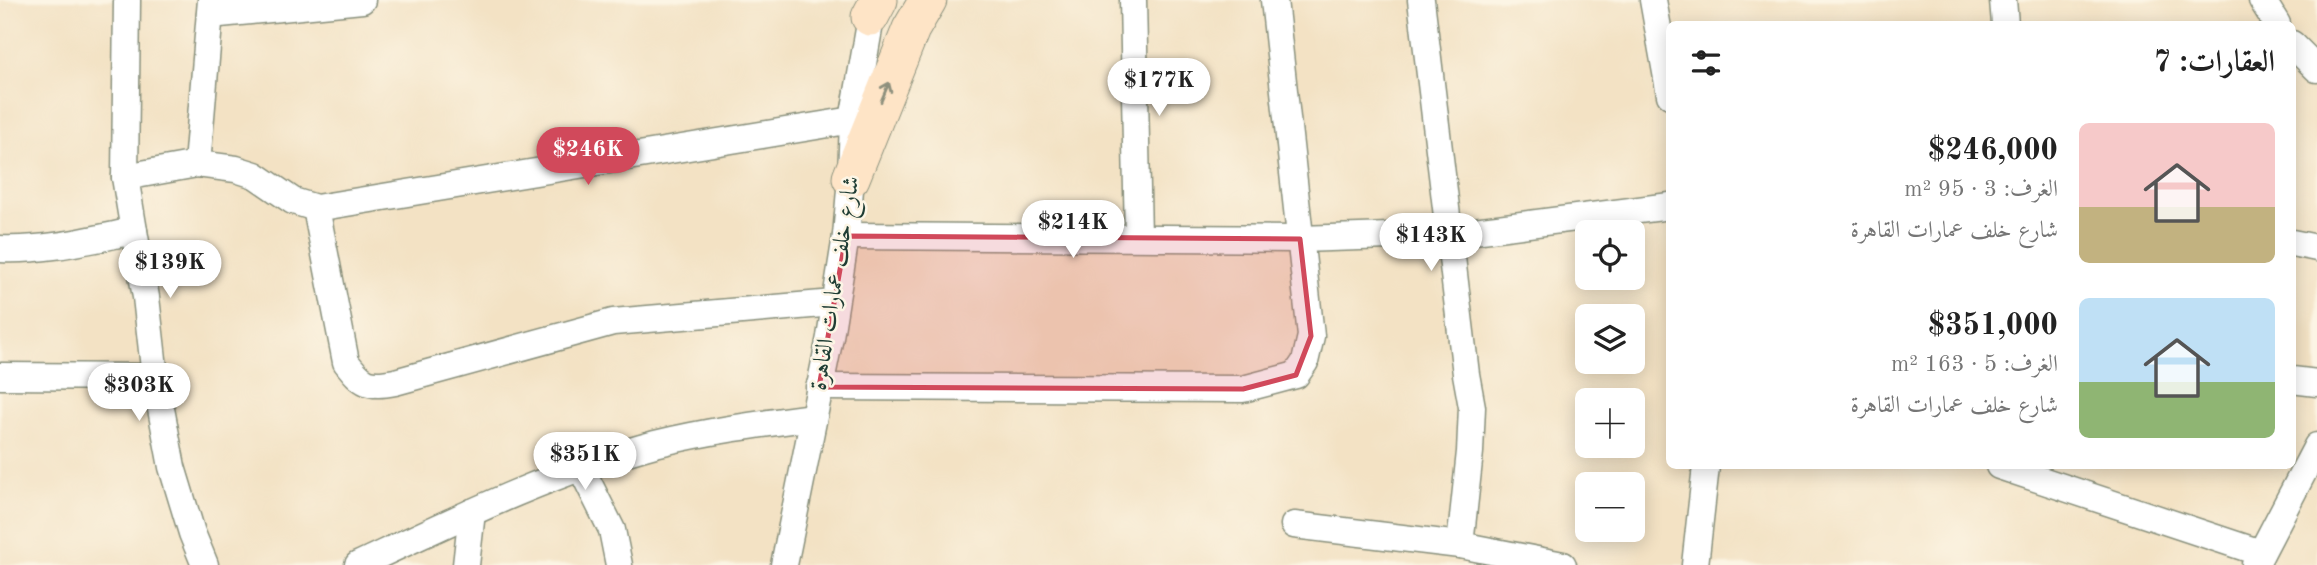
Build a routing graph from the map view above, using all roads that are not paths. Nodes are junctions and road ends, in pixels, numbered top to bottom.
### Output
1 (127, 0) edge
2 (362, 0) edge
3 (928, 0) edge
4 (1133, 0) edge
5 (1274, 0) edge
6 (1421, 0) edge
7 (1653, 0) edge
8 (2003, 0) edge
9 (2262, 0) edge
10 (334, 1) edge
11 (874, 6) edge
12 (210, 8) edge
13 (2005, 21) edge
14 (2275, 21) edge
15 (2296, 48) edge
16 (2317, 69) edge
17 (1666, 73) edge
18 (853, 120) junction
19 (197, 164) junction
20 (125, 177) junction
21 (851, 178) junction
22 (1666, 207) edge
23 (316, 208) junction
24 (134, 230) junction
25 (1450, 234) junction
26 (846, 236) junction
27 (1138, 237) junction
28 (1300, 239) junction
29 (2296, 244) edge
30 (2317, 248) edge
31 (0, 249) edge
32 (834, 303) junction
33 (0, 376) edge
34 (155, 377) junction
35 (2296, 380) edge
36 (2317, 383) edge
37 (819, 387) junction
38 (813, 417) junction
39 (2317, 446) edge
40 (582, 468) junction
41 (1706, 469) edge
42 (2007, 469) edge
43 (471, 512) junction
44 (1294, 525) dead end
45 (1460, 545) junction
46 (2258, 559) edge
47 (205, 565) edge
48 (358, 565) edge
49 (466, 565) edge
50 (620, 565) edge
51 (784, 565) edge
52 (1563, 565) edge
53 (1695, 565) edge

1 - 20 street
2 - 10 street
21 -> 3 street
4 - 27 street
5 - 28 street
6 - 25 street
7 - 17 street
8 - 13 street
9 - 14 street
10 - 12 street
11 - 18 street, شارع خلف عمارات القاهرة
12 - 19 street
15 - 16 street
18 - 21 street, شارع خلف عمارات القاهرة
18 - 23 street
19 - 20 street
19 - 23 street
20 - 24 street
21 - 26 street, شارع خلف عمارات القاهرة
22 - 25 street
23 - 32 street
24 - 31 street
24 - 34 street
25 - 28 street
25 - 45 street
26 - 27 street
26 - 32 street, شارع خلف عمارات القاهرة
27 - 28 street
28 - 37 street
29 - 30 street
32 - 37 street, شارع خلف عمارات القاهرة
33 - 34 street
34 - 47 street
35 - 36 street
37 - 38 street, شارع خلف عمارات القاهرة
38 - 40 street
38 - 51 street, شارع خلف عمارات القاهرة
39 - 46 street
40 - 43 street
40 - 50 street
41 - 53 street
42 - 46 street
43 - 48 street
43 - 49 street
44 - 45 street
45 - 52 street

